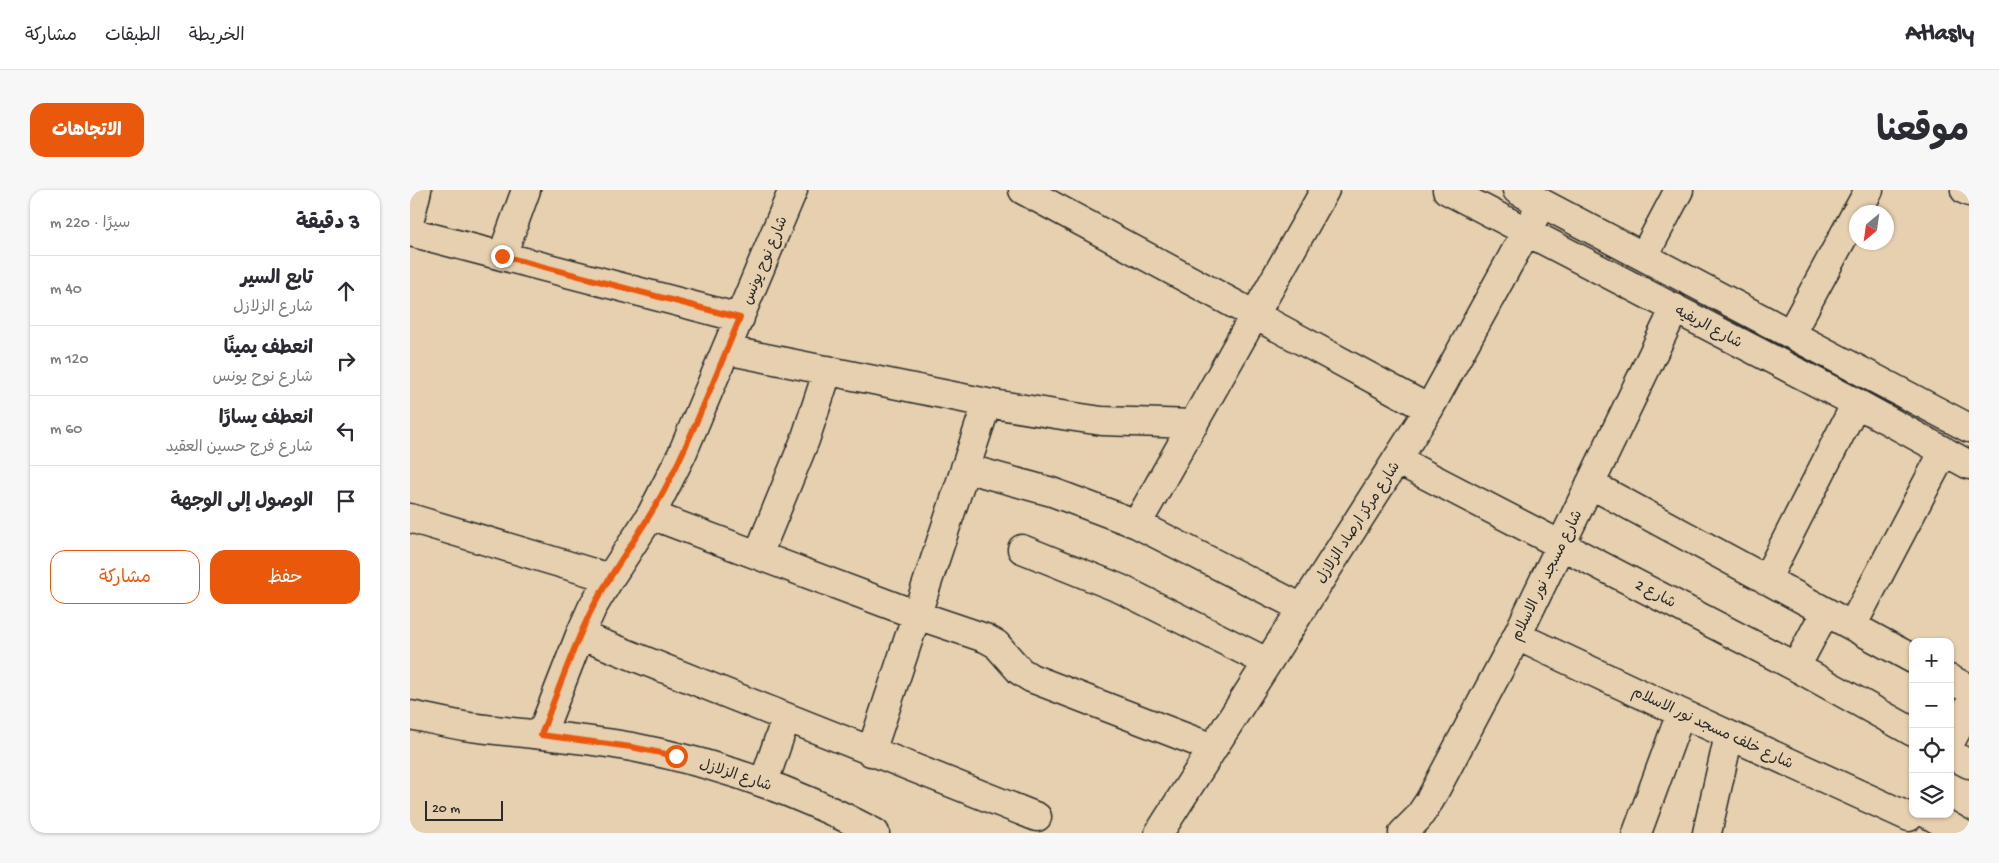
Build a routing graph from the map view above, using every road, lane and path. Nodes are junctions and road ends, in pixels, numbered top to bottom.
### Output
1 (417, 190) edge
2 (526, 190) edge
3 (793, 190) edge
4 (1023, 190) edge
5 (1325, 190) edge
6 (1447, 190) edge
7 (1518, 190) edge
8 (1679, 190) edge
9 (1869, 190) edge
10 (1965, 190) edge
11 (1969, 192) edge
12 (1542, 203) junction
13 (1861, 205) edge
14 (410, 219) edge
15 (1849, 228) edge
16 (410, 232) edge
17 (1527, 232) junction
18 (502, 256) junction
19 (1644, 256) junction
20 (1675, 308) junction
21 (1256, 315) junction
22 (740, 318) junction
23 (1791, 333) junction
24 (726, 350) junction
25 (828, 370) junction
26 (987, 403) junction
27 (1856, 403) junction
28 (1429, 409) junction
29 (1194, 424) junction
30 (1969, 428) edge
31 (1944, 451) junction
32 (1397, 460) junction
33 (1969, 465) edge
34 (965, 468) junction
35 (1590, 484) junction
36 (650, 515) junction
37 (410, 518) edge
38 (1137, 524) junction
39 (1561, 544) junction
40 (1022, 549) dead end
41 (758, 555) junction
42 (610, 578) junction
43 (1766, 580) junction
44 (1302, 608) junction
45 (1825, 612) junction
46 (917, 614) junction
47 (1852, 626) junction
48 (580, 635) junction
49 (1517, 636) junction
50 (1909, 657) edge
51 (1267, 662) junction
52 (1796, 667) junction
53 (1954, 681) edge
54 (1969, 689) edge
55 (1969, 706) edge
56 (1681, 713) junction
57 (410, 715) edge
58 (786, 718) junction
59 (1909, 730) edge
60 (1954, 734) edge
61 (541, 735) junction
62 (1729, 735) junction
63 (1213, 748) junction
64 (871, 752) junction
65 (1954, 756) edge
66 (1969, 764) edge
67 (764, 782) junction
68 (1037, 817) dead end
69 (1913, 819) edge
70 (875, 833) edge
71 (1159, 833) edge
72 (1403, 833) edge
73 (1636, 833) edge
74 (1707, 833) edge
75 (1961, 833) edge

1 - 14 street
2 - 18 street
3 - 22 street, شارع نوح يونس
4 - 21 street
5 - 21 street
6 - 17 street, شارع الريفيه
7 - 12 street
8 - 19 street
9 - 13 street
10 - 11 street
12 - 17 street, شارع مركز ارصاد الزلازل
12 - 19 street
15 - 23 street
16 - 18 street
17 - 20 street, شارع الريفيه
17 - 28 street, شارع مركز ارصاد الزلازل
18 - 22 street
19 - 23 street
20 - 27 street, شارع الريفيه
20 - 35 street, شارع مسجد نور الاسلام
21 - 28 street
21 - 29 street
22 - 24 street, شارع نوح يونس
23 - 30 street
24 - 25 street
24 - 36 street, شارع نوح يونس
25 - 26 street
25 - 41 street
26 - 29 street
26 - 34 street
27 - 31 street, شارع الريفيه
27 - 43 street
28 - 32 street, شارع مركز ارصاد الزلازل
29 - 38 street
31 - 33 street, شارع الريفيه
31 - 47 street
32 - 39 street, شارع 2
32 - 44 street, شارع مركز ارصاد الزلازل
34 - 38 street
34 - 46 street
35 - 39 street, شارع مسجد نور الاسلام
35 - 43 street
36 - 41 street
36 - 42 street, شارع نوح يونس
37 - 42 street
38 - 44 street
39 - 49 street, شارع مسجد نور الاسلام
39 - 52 street, شارع 2
40 - 51 street
41 - 46 street
42 - 48 street, شارع نوح يونس
43 - 45 street
44 - 51 street, شارع مركز ارصاد الزلازل
45 - 47 street
45 - 52 street
46 - 63 street
46 - 64 street
47 - 50 street
48 - 58 street
48 - 61 street, شارع نوح يونس
49 - 56 street, شارع خلف مسجد نور الاسلام
49 - 72 street, شارع مسجد نور الاسلام
51 - 63 street, شارع مركز ارصاد الزلازل
52 - 59 street, شارع 2
53 - 54 street
55 - 60 street
56 - 62 street, شارع خلف مسجد نور الاسلام
56 - 73 street
57 - 61 street, شارع الزلازل
58 - 64 street
58 - 67 street
61 - 67 street, شارع الزلازل
62 - 69 street, شارع خلف مسجد نور الاسلام
62 - 74 street
63 - 71 street, شارع مركز ارصاد الزلازل
64 - 68 street
65 - 66 street
67 - 70 street, شارع الزلازل
69 - 75 street, شارع خلف مسجد نور الاسلام

